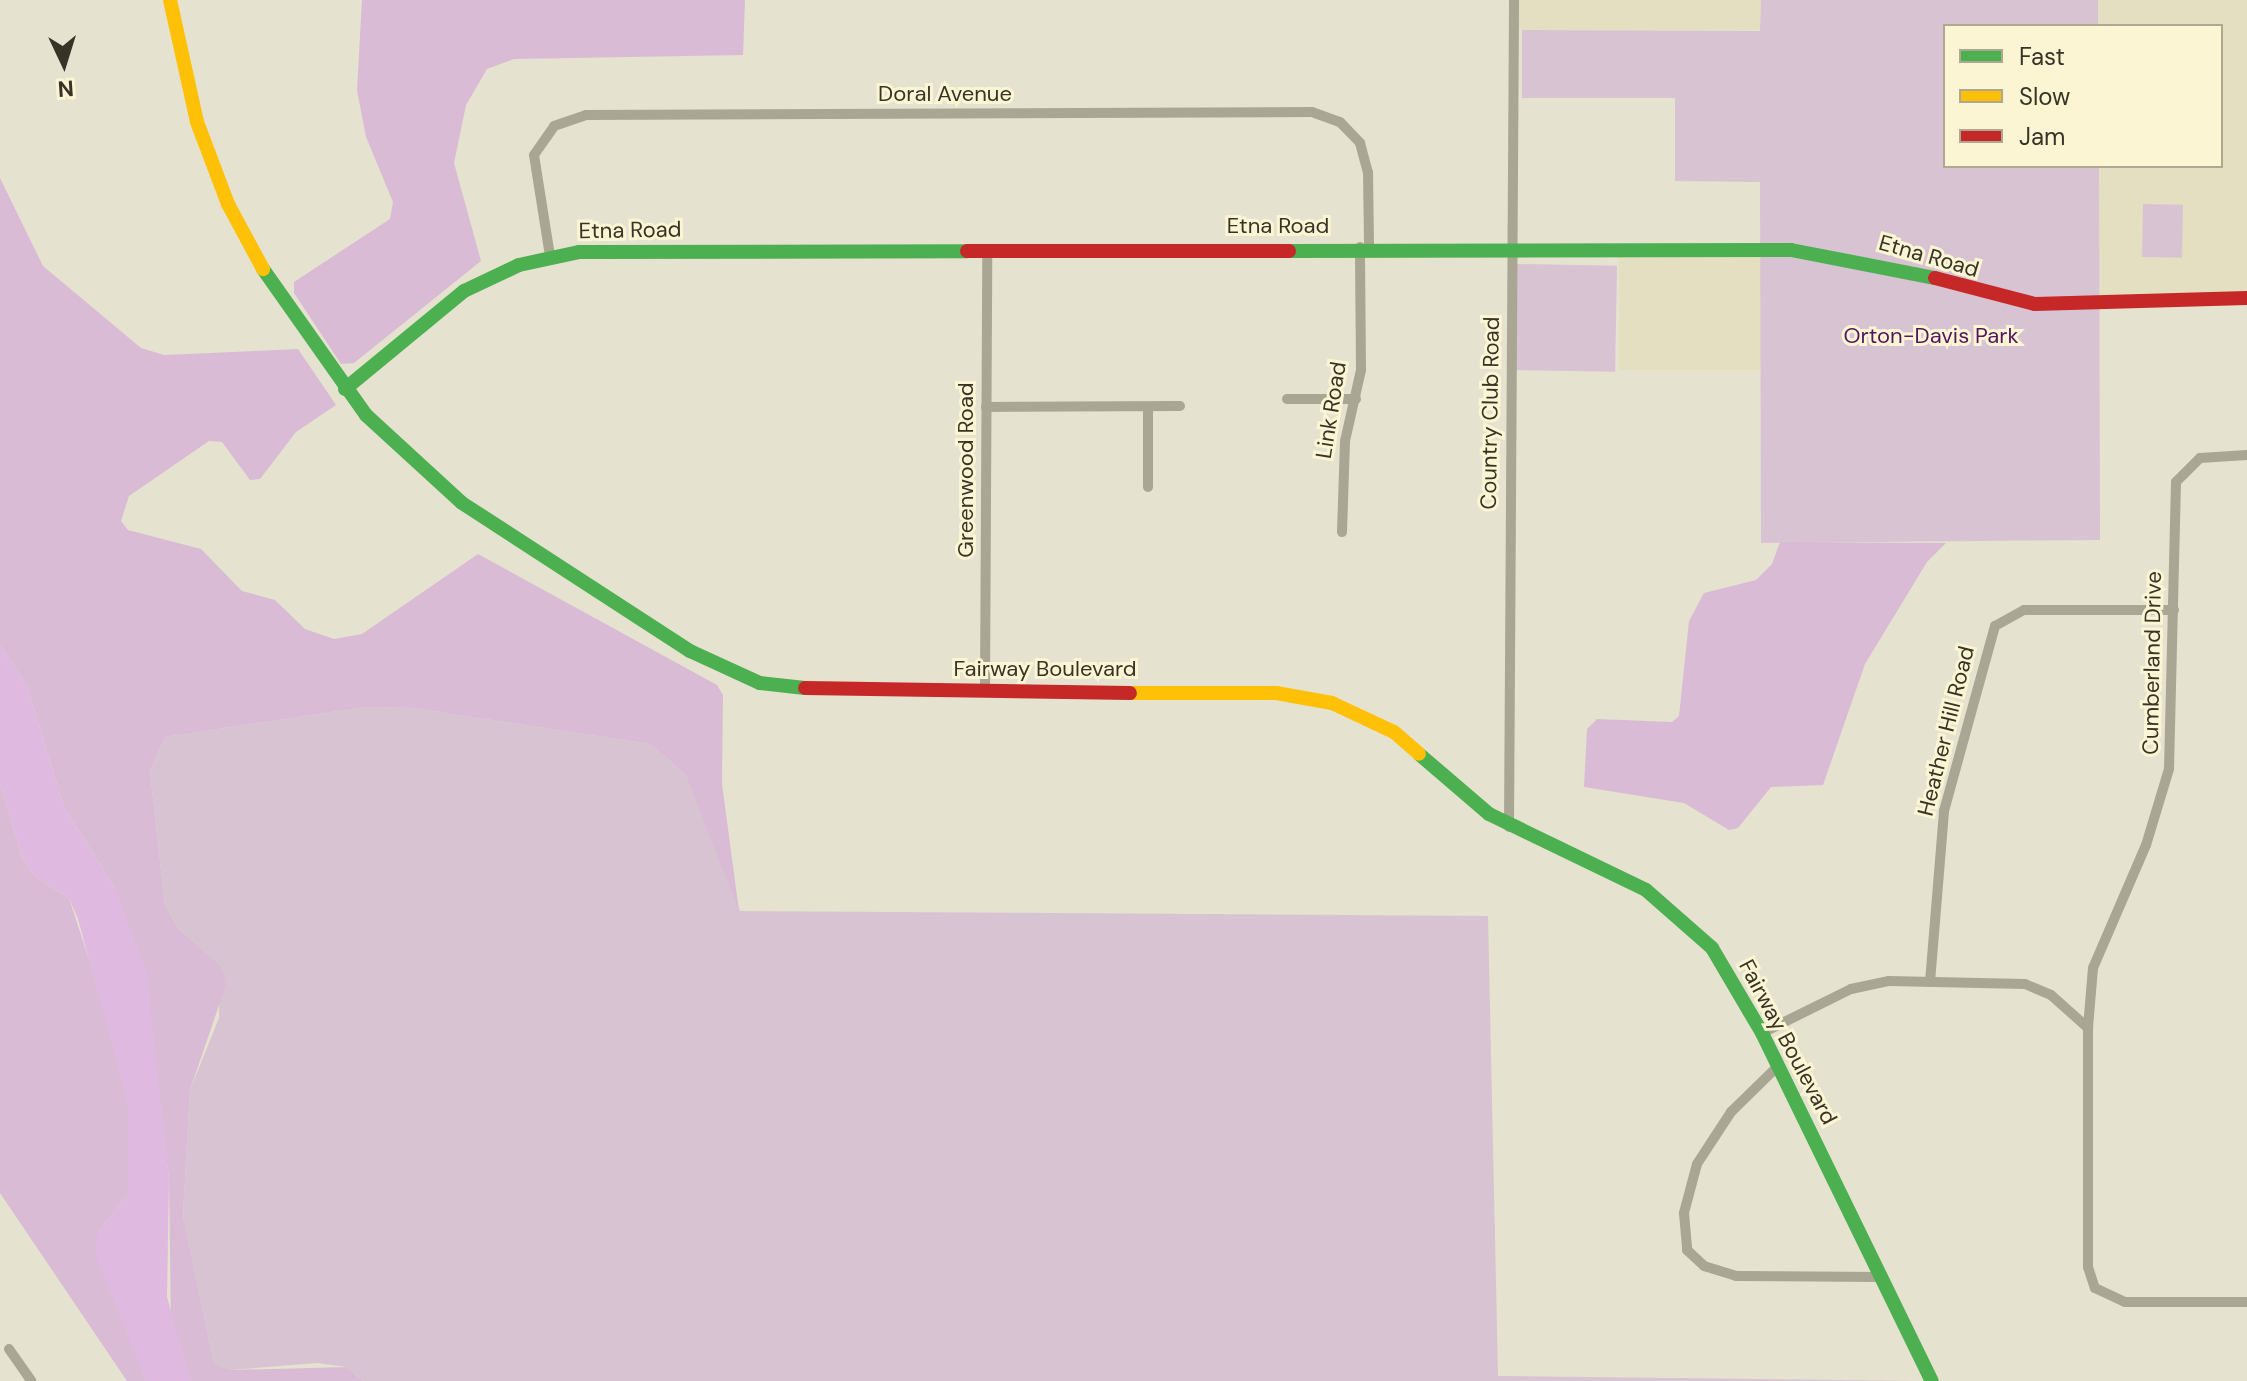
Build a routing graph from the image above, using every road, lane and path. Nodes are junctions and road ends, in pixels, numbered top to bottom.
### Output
1 (170, 0) edge
2 (1514, 0) edge
3 (1364, 247) junction
4 (1512, 247) junction
5 (987, 249) junction
6 (550, 256) junction
7 (2247, 298) edge
8 (345, 389) junction
9 (1287, 399) dead end
10 (1356, 399) junction
11 (1180, 406) dead end
12 (986, 407) junction
13 (1148, 407) junction
14 (2247, 455) edge
15 (1148, 487) dead end
16 (1342, 532) dead end
17 (2174, 610) junction
18 (985, 691) junction
19 (1509, 827) junction
20 (1930, 982) junction
21 (2088, 1028) junction
22 (1762, 1033) junction
23 (1778, 1066) junction
24 (1881, 1277) junction
25 (2247, 1302) edge
26 (9, 1349) dead end
27 (31, 1381) edge
28 (1932, 1381) edge

1 - 8 street, Fairway Boulevard
2 - 4 street, Country Club Road
3 - 4 street, Etna Road
3 - 5 street, Etna Road
3 - 6 street, Doral Avenue
3 - 10 street, Link Road
4 - 7 street, Etna Road
4 - 19 street, Country Club Road
5 - 6 street, Etna Road
5 - 12 street, Greenwood Road
6 - 8 street, Etna Road
8 - 18 street, Fairway Boulevard
9 - 10 street
10 - 16 street, Link Road
11 - 13 street
12 - 13 street
12 - 18 street, Greenwood Road
13 - 15 street
14 - 17 street, Cumberland Drive
17 - 20 street, Heather Hill Road
17 - 21 street, Cumberland Drive
18 - 19 street, Fairway Boulevard
19 - 22 street, Fairway Boulevard
20 - 21 street
20 - 22 street
21 - 25 street, Cumberland Drive
22 - 23 street, Fairway Boulevard
23 - 24 street, Fairway Boulevard
23 - 24 street
24 - 28 street, Fairway Boulevard
26 - 27 street

